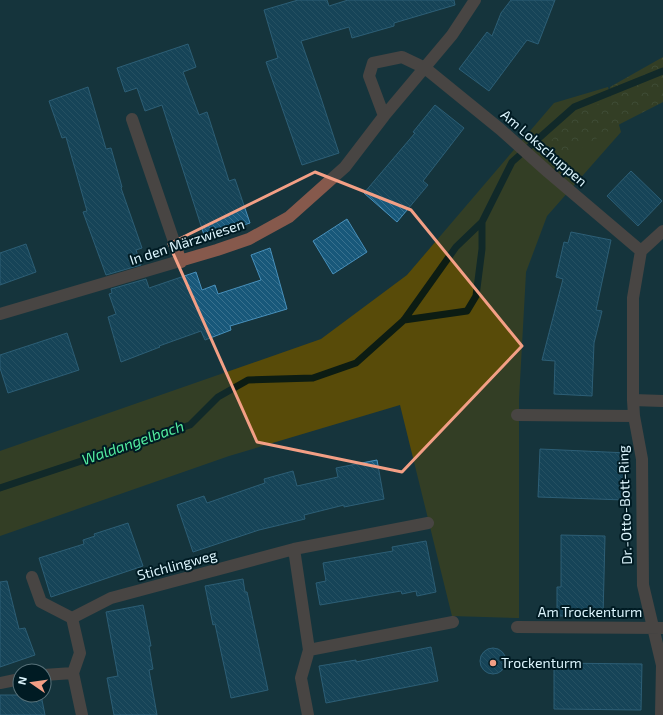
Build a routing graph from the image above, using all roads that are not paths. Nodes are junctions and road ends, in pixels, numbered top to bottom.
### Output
1 (475, 0) edge
2 (425, 68) junction
3 (384, 116) junction
4 (132, 119) dead end
5 (663, 231) edge
6 (641, 251) junction
7 (181, 262) junction
8 (0, 314) edge
9 (633, 400) junction
10 (663, 400) edge
11 (517, 415) dead end
12 (634, 416) junction
13 (428, 524) dead end
14 (294, 549) junction
15 (32, 577) dead end
16 (72, 618) junction
17 (453, 622) dead end
18 (517, 627) dead end
19 (658, 628) edge
20 (309, 650) junction
21 (73, 673) junction
22 (52, 674) edge
23 (12, 681) edge
24 (0, 683) edge
25 (82, 715) edge
26 (308, 715) edge
27 (661, 715) edge

1 - 2 street, In den Märzwiesen
2 - 3 street, In den Märzwiesen
2 - 3 street, Am Lokschuppen
2 - 6 street, Am Lokschuppen
3 - 7 street, In den Märzwiesen
4 - 7 street
5 - 6 street
6 - 9 street, Dr.-Otto-Bott-Ring
7 - 8 street, In den Märzwiesen
9 - 10 street
9 - 12 street, Dr.-Otto-Bott-Ring
11 - 12 street
12 - 19 street, Dr.-Otto-Bott-Ring
13 - 14 street, Stichlingweg
14 - 16 street, Stichlingweg
14 - 20 street
15 - 16 street
16 - 21 street
17 - 20 street
18 - 19 street, Am Trockenturm
19 - 27 street, Dr.-Otto-Bott-Ring
20 - 26 street
21 - 22 street
21 - 25 street
23 - 24 street

